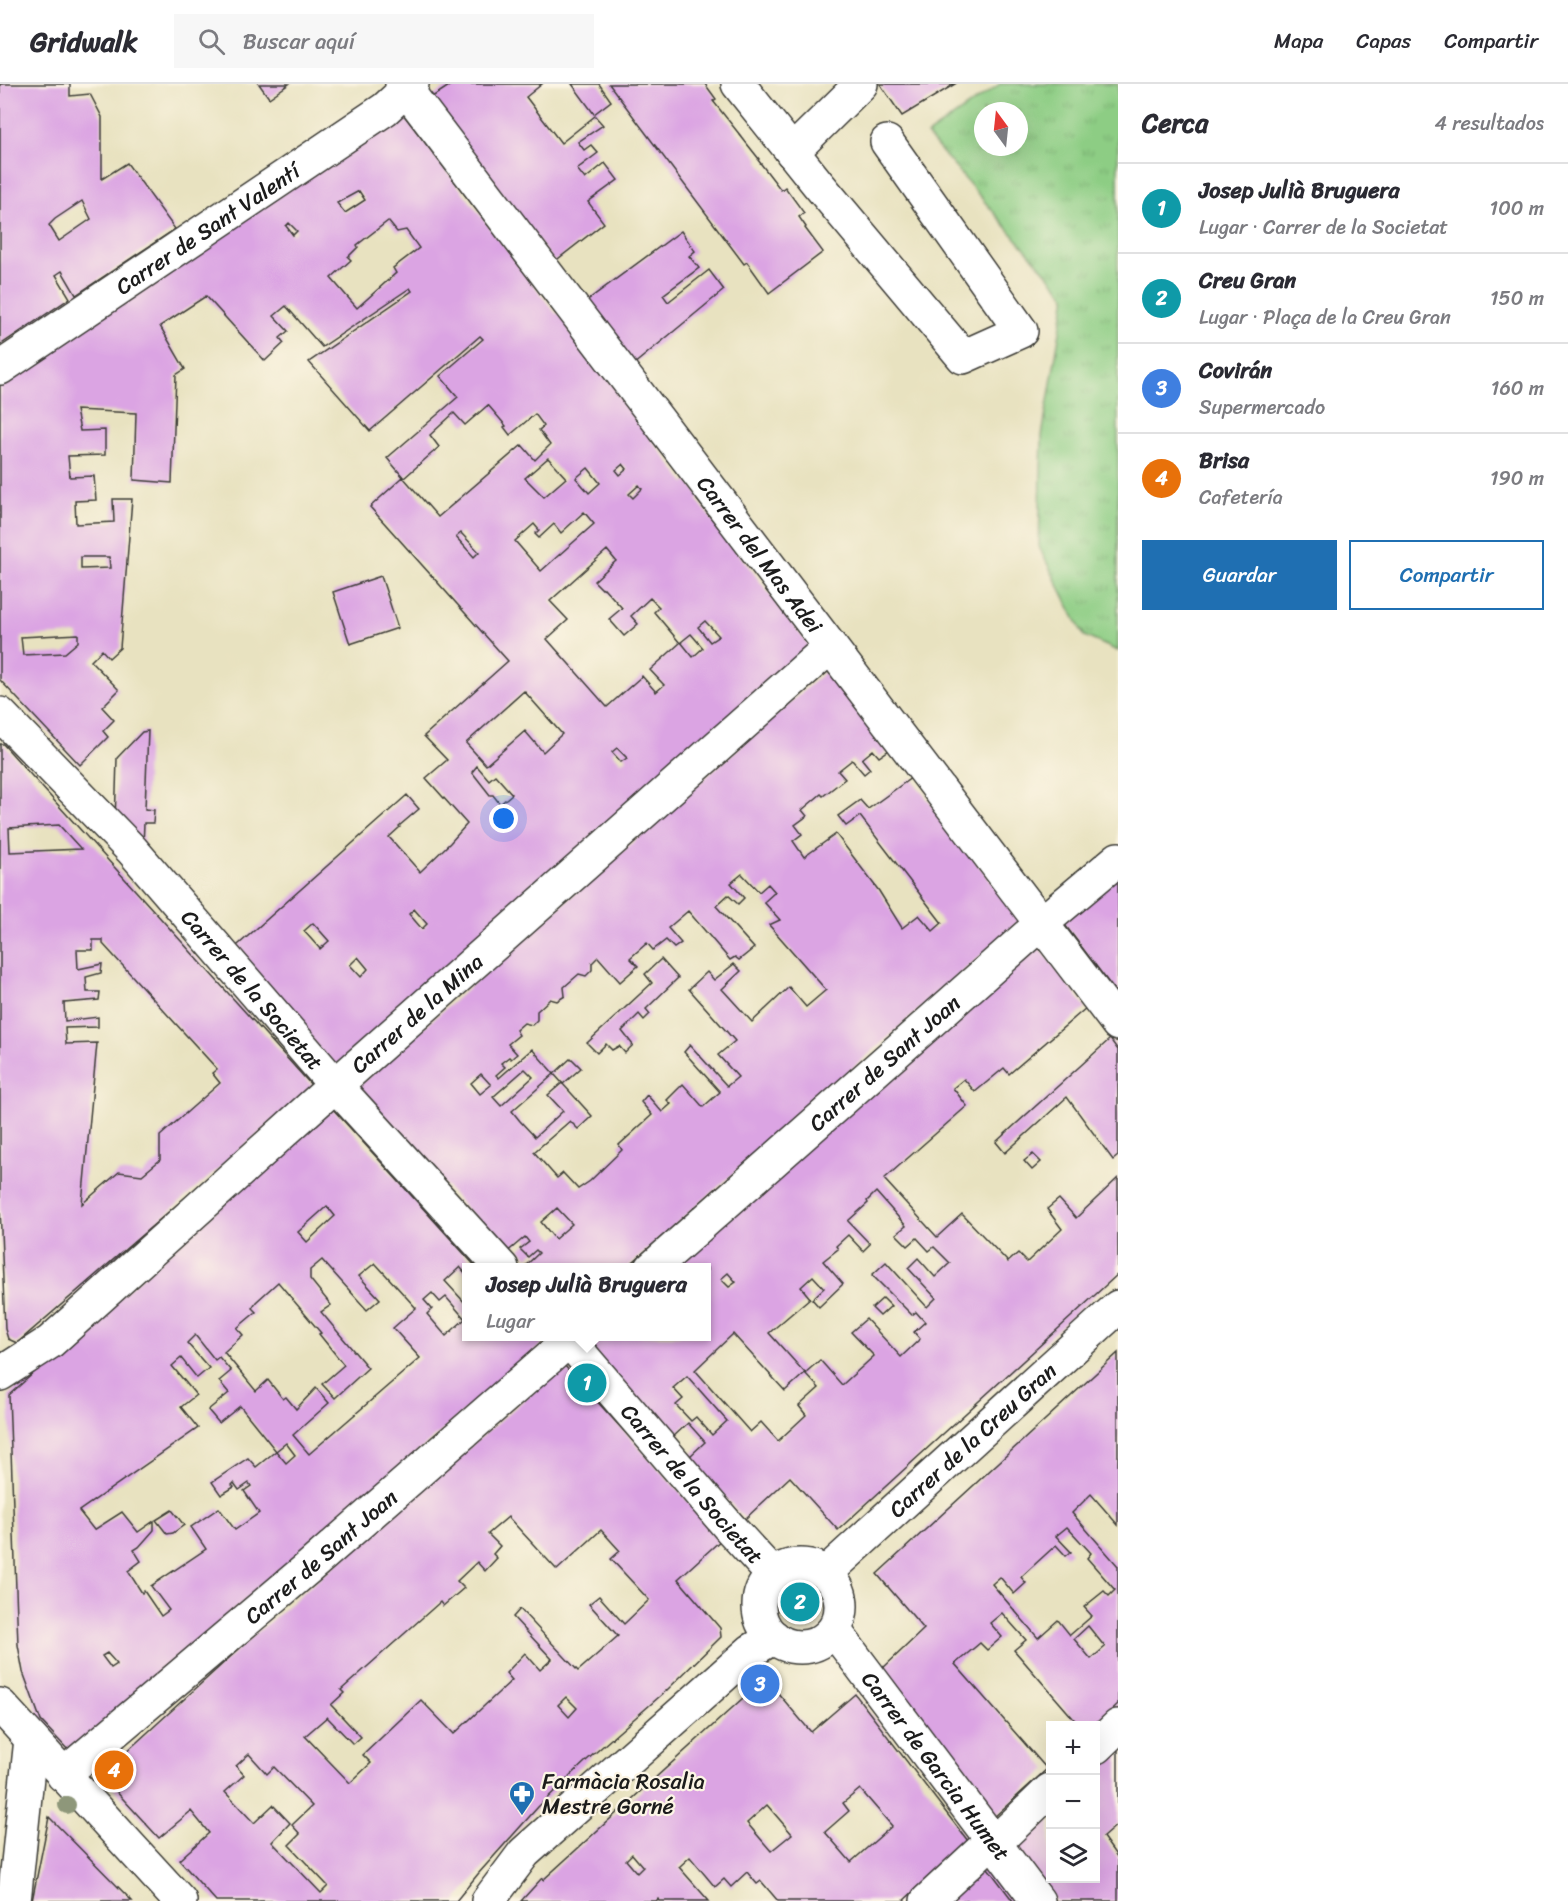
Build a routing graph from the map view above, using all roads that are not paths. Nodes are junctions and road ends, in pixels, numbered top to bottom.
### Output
1 (738, 84) edge
2 (861, 84) edge
3 (407, 86) edge
4 (887, 142) dead end
5 (792, 152) junction
6 (0, 368) edge
7 (830, 646) junction
8 (0, 714) edge
9 (1118, 859) edge
10 (1042, 923) junction
11 (1118, 1024) edge
12 (336, 1086) junction
13 (497, 1263) edge
14 (658, 1263) edge
15 (1118, 1307) edge
16 (566, 1341) edge
17 (572, 1341) edge
18 (0, 1374) edge
19 (826, 1573) junction
20 (773, 1575) junction
21 (834, 1630) junction
22 (774, 1637) junction
23 (0, 1705) edge
24 (1118, 1726) edge
25 (31, 1739) junction
26 (1100, 1742) edge
27 (63, 1775) junction
28 (1046, 1794) edge
29 (993, 1842) junction
30 (14, 1901) edge
31 (180, 1901) edge
32 (488, 1901) edge
33 (927, 1901) edge
34 (1038, 1901) edge

1 - 5 street
2 - 5 street
3 - 6 street, Carrer de Sant Valentí
3 - 7 street, Carrer del Mas Adei
4 - 5 street
7 - 10 street, Carrer del Mas Adei
7 - 12 street, Carrer de la Mina
8 - 12 street, Carrer de la Societat
9 - 10 street, Carrer de Sant Joan
10 - 11 street, Carrer del Mas Adei
10 - 14 street, Carrer de Sant Joan
12 - 13 street, Carrer de la Societat
12 - 18 street, Carrer de la Mina
15 - 19 street, Carrer de la Creu Gran
16 - 27 street, Carrer de Sant Joan
17 - 20 street, Carrer de la Societat
19 - 20 street
19 - 21 street
20 - 22 street
21 - 22 street
21 - 29 street, Carrer de Garcia Humet
22 - 32 street
23 - 25 street
24 - 26 street
25 - 27 street
25 - 30 street
27 - 31 street
28 - 29 street
29 - 33 street
29 - 34 street, Carrer de Garcia Humet

